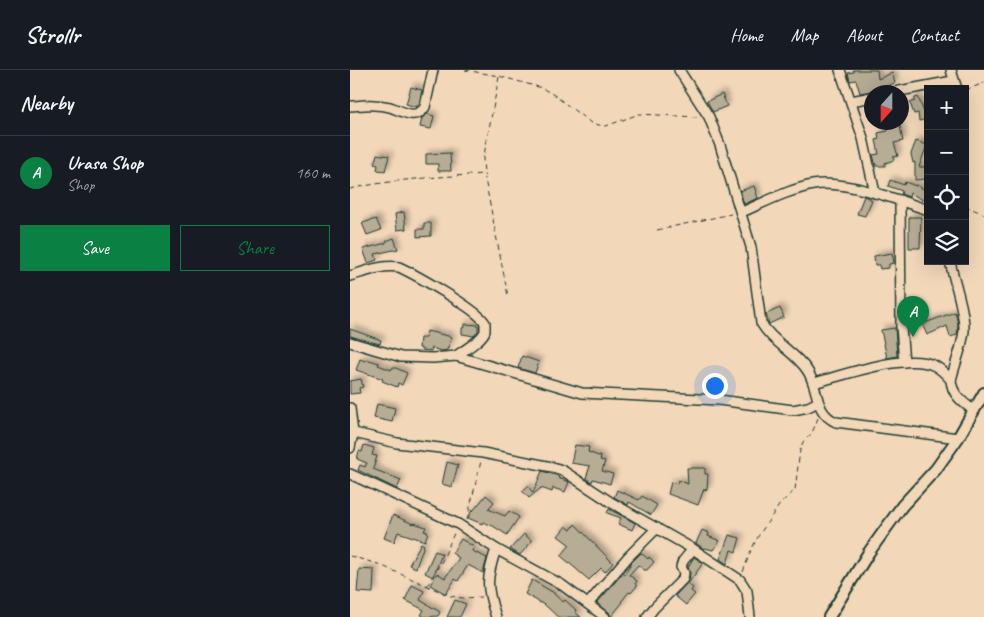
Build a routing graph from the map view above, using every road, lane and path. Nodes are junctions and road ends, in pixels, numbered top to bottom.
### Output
1 (433, 70) edge
2 (465, 70) edge
3 (679, 70) edge
4 (840, 70) edge
5 (952, 70) edge
6 (499, 76) junction
7 (984, 83) edge
8 (955, 85) edge
9 (924, 89) edge
10 (969, 89) edge
11 (909, 90) edge
12 (864, 99) edge
13 (852, 101) junction
14 (350, 106) edge
15 (709, 117) junction
16 (484, 174) junction
17 (350, 189) edge
18 (875, 193) junction
19 (900, 200) junction
20 (969, 208) edge
21 (924, 209) edge
22 (742, 212) junction
23 (984, 214) edge
24 (657, 230) dead end
25 (951, 265) edge
26 (350, 276) edge
27 (508, 296) dead end
28 (350, 342) edge
29 (456, 356) junction
30 (904, 362) junction
31 (951, 380) junction
32 (814, 383) junction
33 (984, 393) edge
34 (819, 405) junction
35 (350, 408) edge
36 (974, 411) junction
37 (351, 432) edge
38 (958, 438) junction
39 (350, 448) edge
40 (483, 453) junction
41 (350, 474) edge
42 (462, 526) junction
43 (657, 528) junction
44 (496, 549) junction
45 (693, 549) junction
46 (350, 556) edge
47 (740, 580) junction
48 (427, 586) junction
49 (489, 597) junction
50 (588, 604) junction
51 (496, 617) edge
52 (605, 617) edge
53 (647, 617) edge
54 (750, 617) edge
55 (828, 617) edge

1 - 14 street
2 - 6 path
3 - 15 street
4 - 13 street
5 - 8 street
6 - 15 path
6 - 16 path
7 - 10 path
9 - 11 street
12 - 13 street
13 - 18 street
15 - 22 street
16 - 17 path
16 - 27 path
18 - 19 street
18 - 22 street
19 - 21 street
19 - 30 street
20 - 23 path
22 - 24 path
22 - 32 street
25 - 31 street
26 - 29 street
28 - 29 street
29 - 34 street
30 - 31 street
30 - 32 street
31 - 36 street
32 - 34 street
33 - 36 street
34 - 38 street
34 - 47 path
35 - 37 street
36 - 38 street
37 - 39 street
37 - 40 street
38 - 55 street
40 - 42 path
40 - 43 street
41 - 42 street
42 - 44 street
42 - 48 path
43 - 45 street
43 - 50 street
44 - 49 street
44 - 50 street
45 - 47 street
45 - 53 street
46 - 48 path
47 - 54 street
48 - 49 path
49 - 51 street
50 - 52 street

